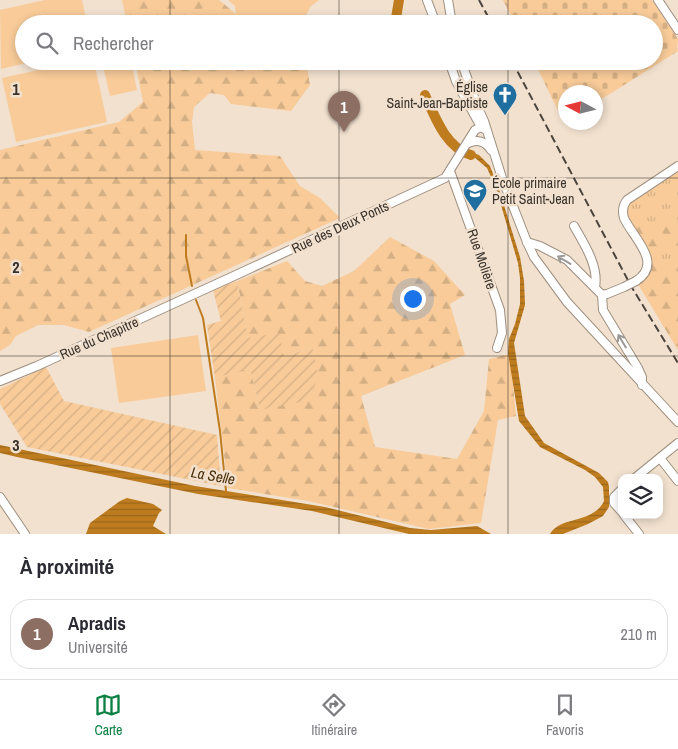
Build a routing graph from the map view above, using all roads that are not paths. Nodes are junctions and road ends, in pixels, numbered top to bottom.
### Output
1 (427, 0) edge
2 (448, 0) edge
3 (658, 0) edge
4 (433, 15) edge
5 (450, 15) edge
6 (678, 30) edge
7 (452, 70) edge
8 (464, 70) edge
9 (478, 108) junction
10 (477, 119) junction
11 (480, 133) junction
12 (678, 166) edge
13 (450, 172) junction
14 (574, 226) dead end
15 (527, 242) junction
16 (595, 287) junction
17 (197, 293) joint
18 (602, 295) junction
19 (497, 348) dead end
20 (0, 381) edge
21 (642, 385) junction
22 (678, 422) edge
23 (678, 444) edge
24 (660, 458) junction
25 (641, 474) edge
26 (678, 481) edge
27 (618, 494) edge
28 (0, 497) edge
29 (618, 508) edge
30 (627, 519) edge
31 (25, 534) edge
32 (639, 534) edge

1 - 4 street
2 - 5 street
3 - 6 street
7 - 10 street
8 - 9 street
9 - 10 street
9 - 11 street
10 - 11 street
11 - 13 street, Rue des Deux Ponts
11 - 15 street
12 - 18 street, bridge
13 - 17 street, Rue des Deux Ponts
13 - 19 street, Rue Molière
14 - 16 street
16 -> 15 street
15 - 21 street
16 - 18 street
17 - 20 street, Rue du Chapitre
21 -> 18 street
21 - 22 street
23 - 24 street
24 - 25 street
24 - 26 street
27 - 29 street
28 - 31 street
30 - 32 street

